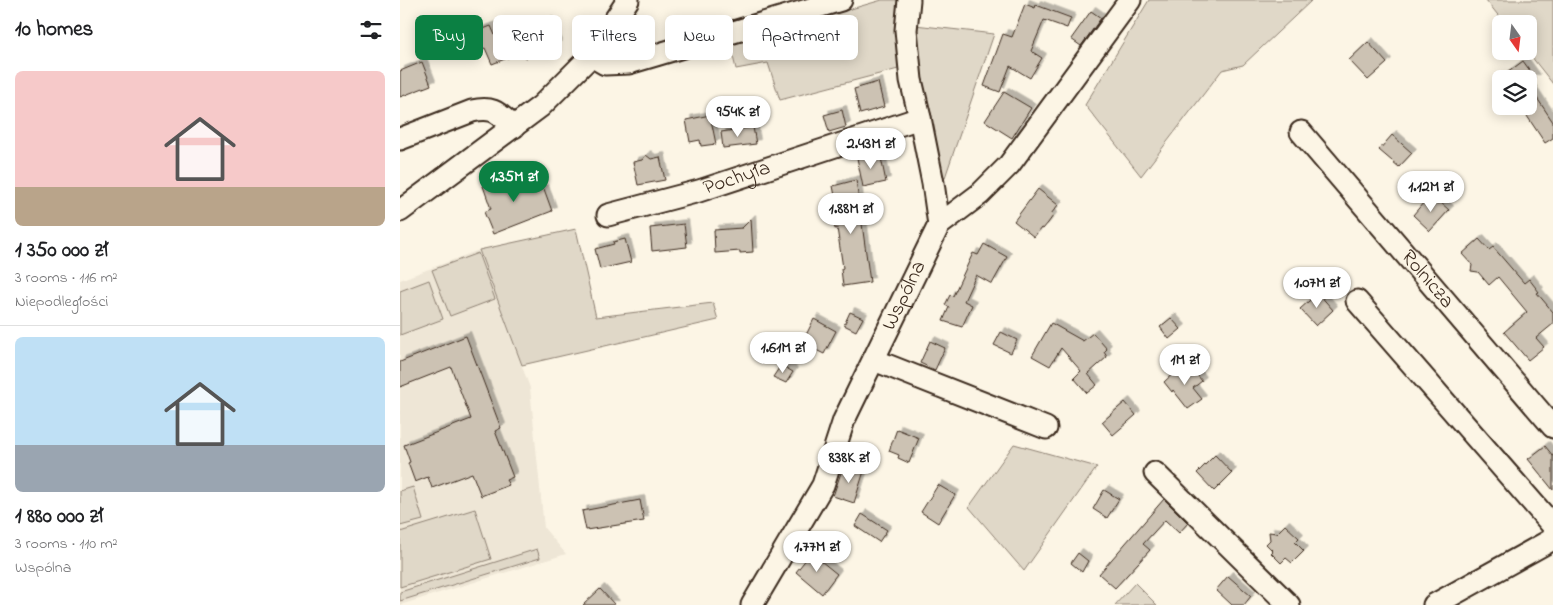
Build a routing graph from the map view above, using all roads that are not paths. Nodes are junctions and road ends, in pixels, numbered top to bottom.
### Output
1 (628, 0) edge
2 (841, 0) edge
3 (909, 0) edge
4 (1130, 0) edge
5 (618, 15) edge
6 (655, 55) edge
7 (587, 60) edge
8 (598, 60) edge
9 (639, 60) edge
10 (920, 118) junction
11 (514, 127) junction
12 (1301, 132) dead end
13 (400, 139) edge
14 (400, 211) edge
15 (608, 215) dead end
16 (939, 225) junction
17 (1357, 301) dead end
18 (874, 360) junction
19 (1553, 427) edge
20 (1046, 428) dead end
21 (1154, 473) dead end
22 (1553, 526) edge
23 (1553, 539) edge
24 (752, 605) edge
25 (1289, 605) edge
26 (1434, 605) edge

1 - 5 street
2 - 6 street
3 - 10 street
4 - 16 street, Wspólna
7 - 11 street
8 - 9 street
10 - 15 street, Pochyła
10 - 16 street
11 - 13 street
11 - 14 street
12 - 19 street, Rolnicza
16 - 18 street, Wspólna
17 - 22 street
18 - 20 street
18 - 24 street, Wspólna
21 - 25 street
23 - 26 street

